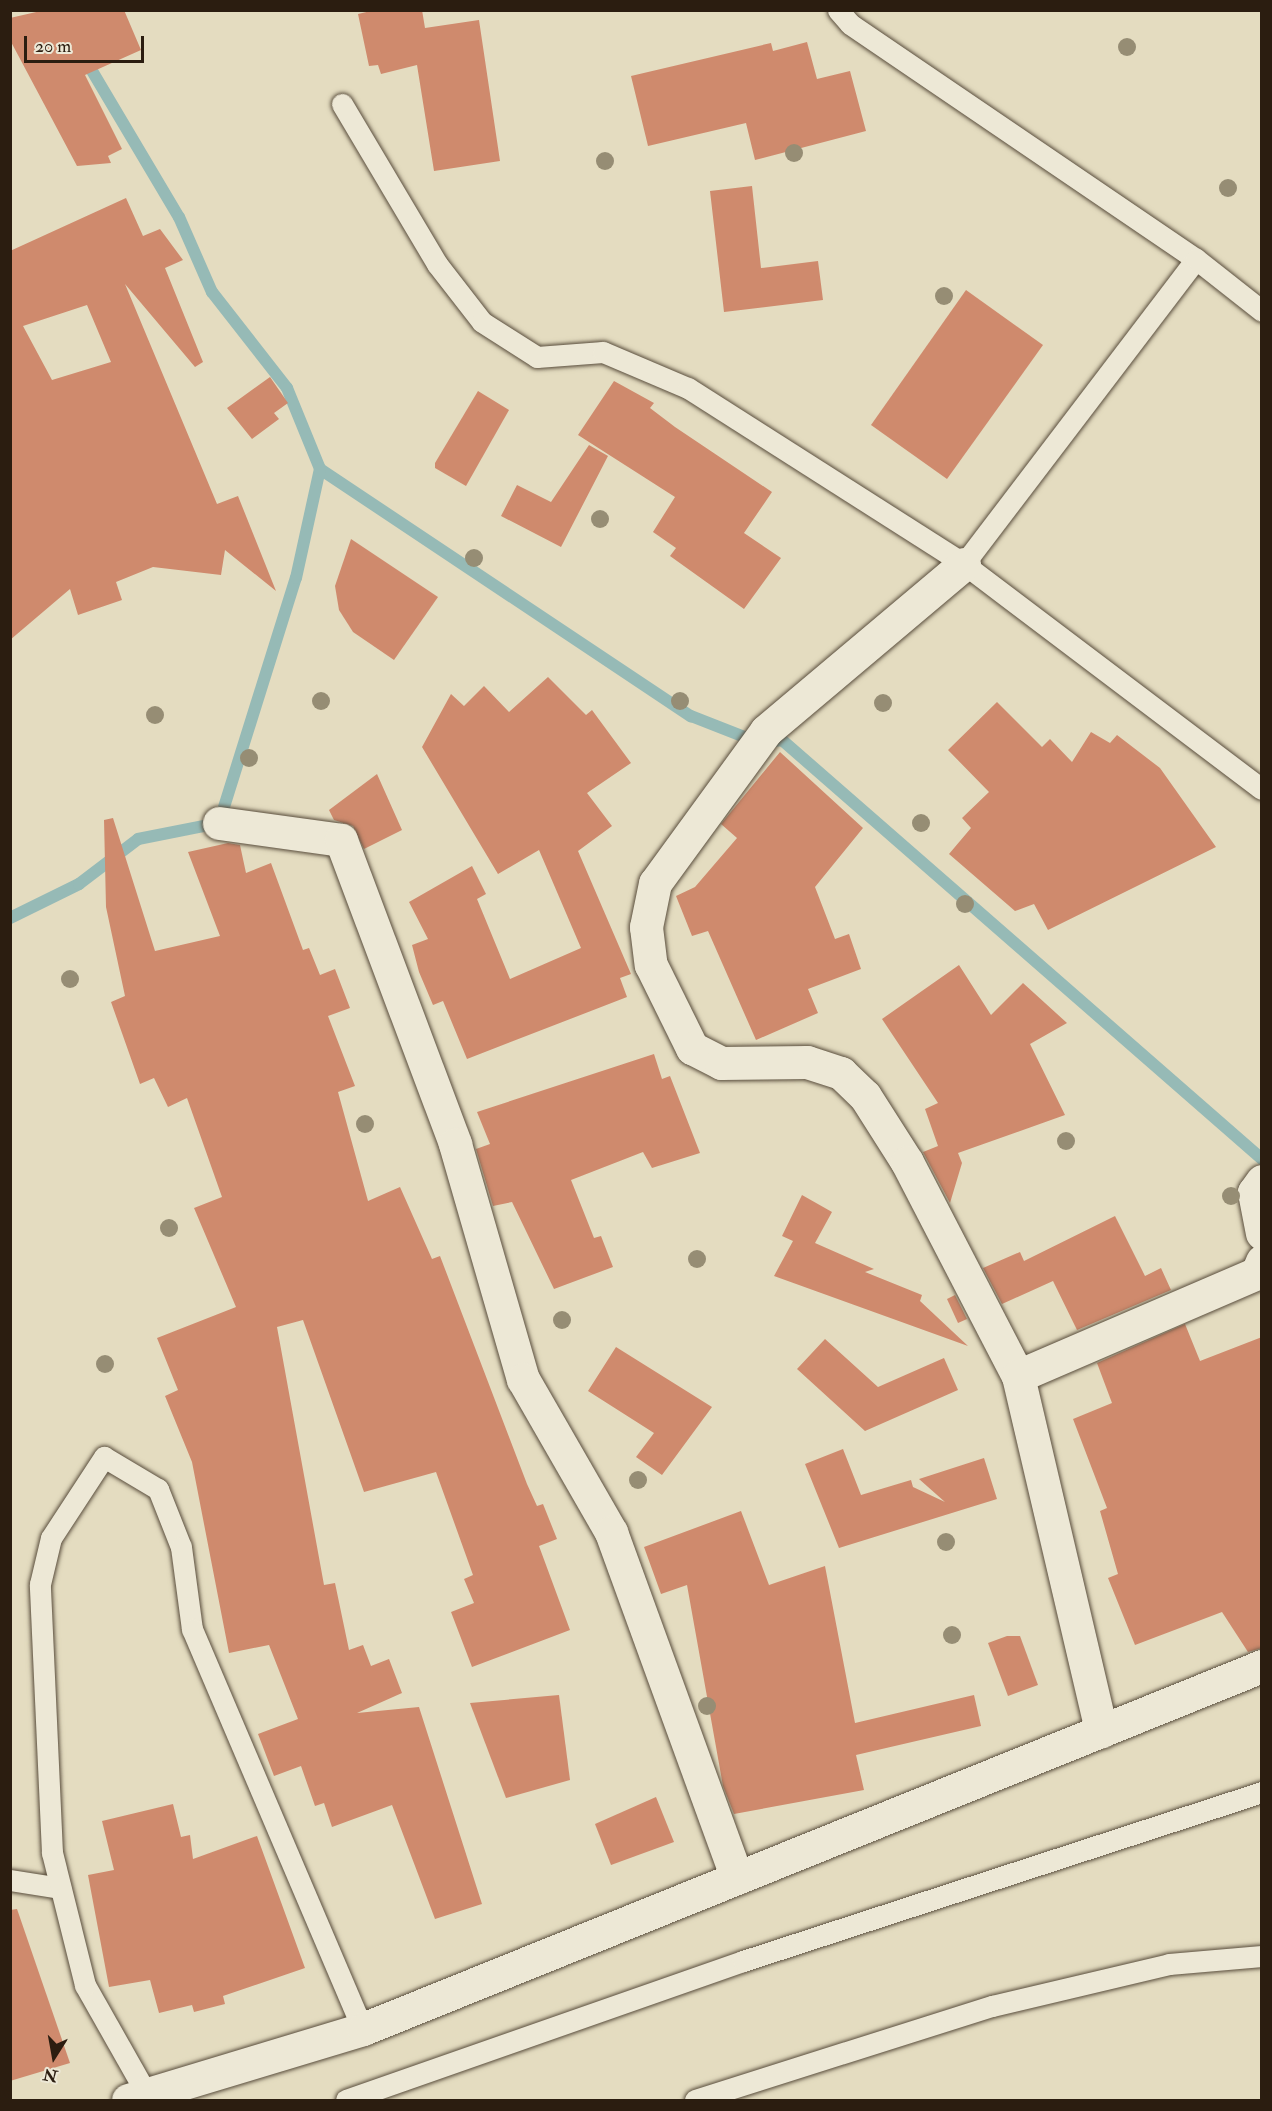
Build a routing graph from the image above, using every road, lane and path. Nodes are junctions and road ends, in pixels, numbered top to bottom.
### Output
1 (838, 10) edge
2 (342, 104) dead end
3 (1196, 259) junction
4 (1262, 311) edge
5 (964, 564) junction
6 (1262, 789) edge
7 (219, 824) dead end
8 (1262, 1181) edge
9 (1262, 1233) edge
10 (1262, 1261) edge
11 (1018, 1376) junction
12 (1262, 1666) edge
13 (1101, 1731) junction
14 (1262, 1792) edge
15 (736, 1878) junction
16 (10, 1880) edge
17 (60, 1888) junction
18 (1262, 1956) edge
19 (363, 2029) junction
20 (142, 2099) edge
21 (346, 2100) edge
22 (695, 2100) edge

1 - 3 lane
2 - 5 lane
3 - 4 lane
3 - 5 lane
5 - 6 lane
5 - 11 street
7 - 15 street
8 - 9 street
10 - 11 street
11 - 13 street
12 - 13 street
13 - 15 street
14 - 21 lane
15 - 19 street
16 - 17 lane
17 - 19 lane
17 - 20 lane
18 - 22 lane
19 - 20 street

